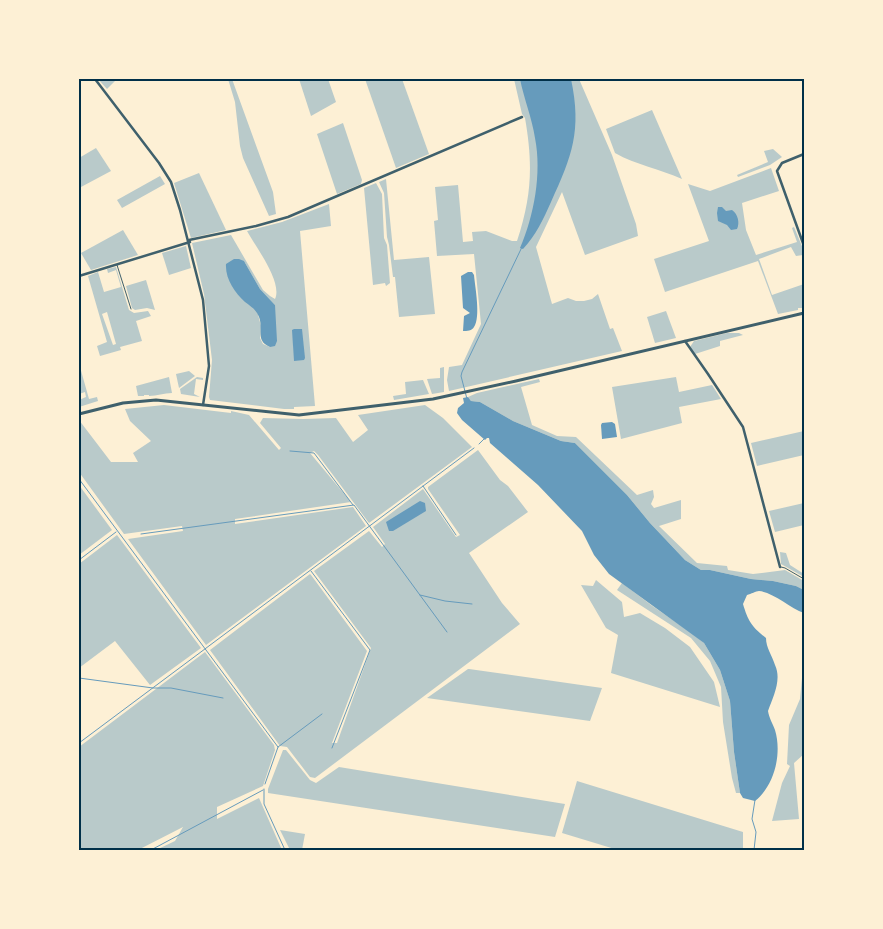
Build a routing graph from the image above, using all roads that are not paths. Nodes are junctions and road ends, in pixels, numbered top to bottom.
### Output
1 (94, 79) edge
2 (522, 117) dead end
3 (804, 154) edge
4 (189, 241) junction
5 (804, 246) edge
6 (117, 264) junction
7 (79, 276) edge
8 (130, 309) dead end
9 (804, 313) edge
10 (684, 341) junction
11 (203, 405) junction
12 (79, 414) edge
13 (780, 567) joint
14 (804, 580) edge

1 - 4 street
2 - 4 street
3 - 5 street
4 - 6 street
4 - 11 street
6 - 7 street
6 - 8 lane
9 - 10 street
10 - 11 street
10 - 13 street
11 - 12 street
13 - 14 lane

